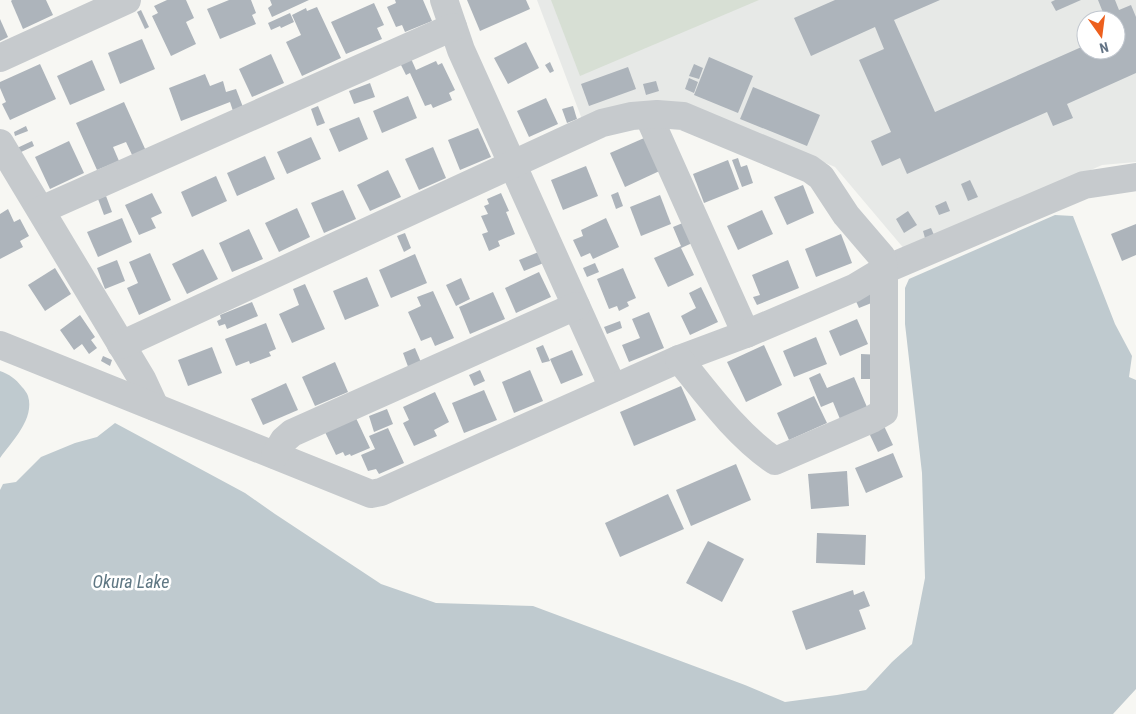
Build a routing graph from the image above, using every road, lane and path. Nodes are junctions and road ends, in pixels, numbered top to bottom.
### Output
1 (127, 0) edge
2 (444, 0) edge
3 (453, 27) junction
4 (0, 58) edge
5 (648, 116) junction
6 (0, 143) edge
7 (513, 164) junction
8 (1136, 176) edge
9 (41, 210) junction
10 (884, 270) junction
11 (576, 306) junction
12 (746, 334) junction
13 (121, 344) junction
14 (0, 346) edge
15 (679, 359) junction
16 (613, 388) junction
17 (154, 407) junction
18 (275, 456) junction

1 - 4 street
2 - 3 street
3 - 7 street
3 - 9 street
5 - 7 street
5 - 10 street
5 - 12 street
6 - 9 street
7 - 11 street
7 - 13 street
8 - 10 street
9 - 13 street
10 - 12 street
10 - 15 street
11 - 16 street
11 - 18 street
12 - 15 street
13 - 17 street
14 - 17 street
15 - 16 street
16 - 18 street
17 - 18 street

